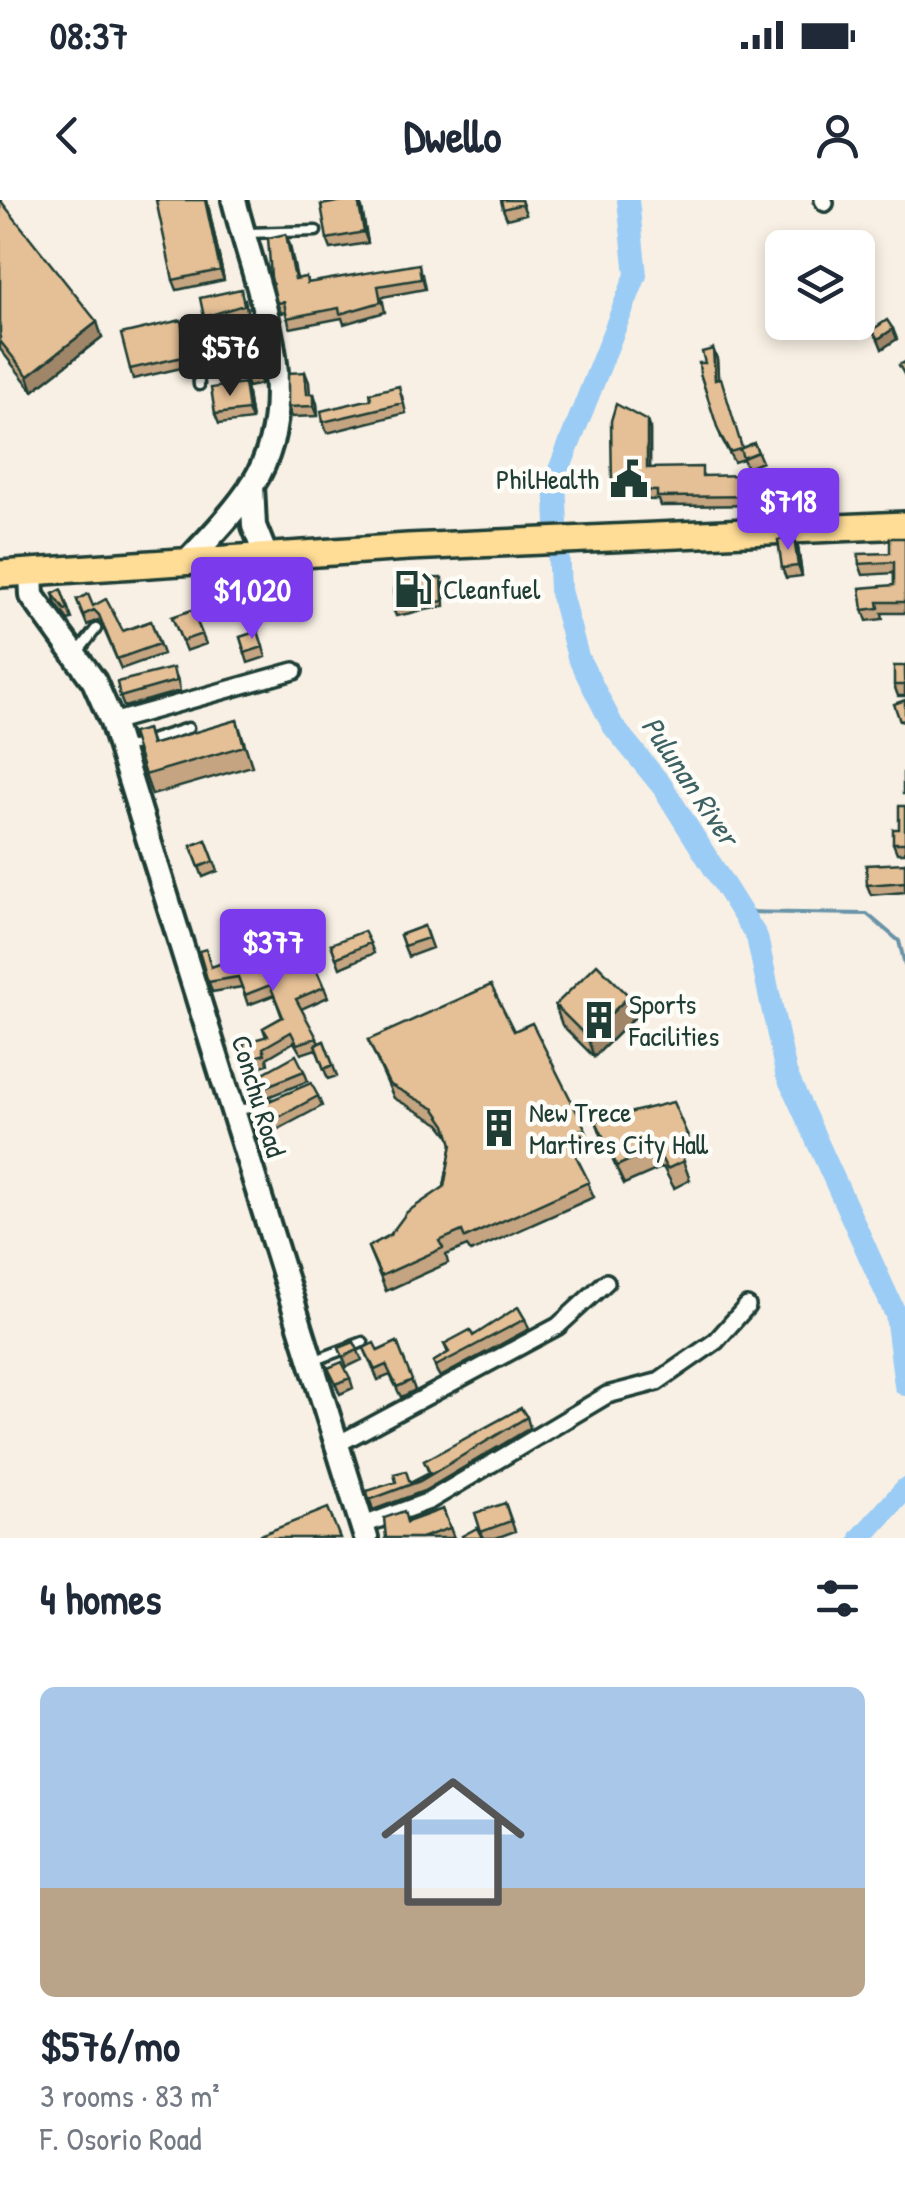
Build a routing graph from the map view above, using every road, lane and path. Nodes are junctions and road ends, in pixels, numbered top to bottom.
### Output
1 (234, 200) edge
2 (244, 200) edge
3 (316, 231) dead end
4 (242, 233) junction
5 (264, 318) junction
6 (199, 385) dead end
7 (252, 484) junction
8 (905, 525) edge
9 (266, 556) junction
10 (188, 561) junction
11 (30, 572) junction
12 (0, 574) edge
13 (96, 628) dead end
14 (75, 654) junction
15 (294, 671) dead end
16 (112, 722) junction
17 (188, 728) dead end
18 (121, 750) junction
19 (283, 1101) edge
20 (232, 1110) junction
21 (606, 1282) dead end
22 (747, 1306) dead end
23 (363, 1342) dead end
24 (308, 1362) junction
25 (334, 1446) junction
26 (364, 1532) edge

1 - 2 lane
1 - 4 main road
3 - 4 lane
4 - 5 main road
5 - 6 lane
5 - 7 main road
7 - 9 main road
7 - 10 main road
8 - 9 main road
9 - 10 main road
10 - 11 main road
11 - 12 main road
11 - 14 main road, Conchu Road
13 - 14 lane
14 - 16 main road, Conchu Road
15 - 16 street
16 - 18 main road, Conchu Road
17 - 18 lane
18 - 20 main road, Conchu Road
19 - 20 lane
20 - 24 main road, Conchu Road
21 - 25 street
22 - 26 street
23 - 24 lane
24 - 25 main road, Conchu Road
25 - 26 main road, Conchu Road

